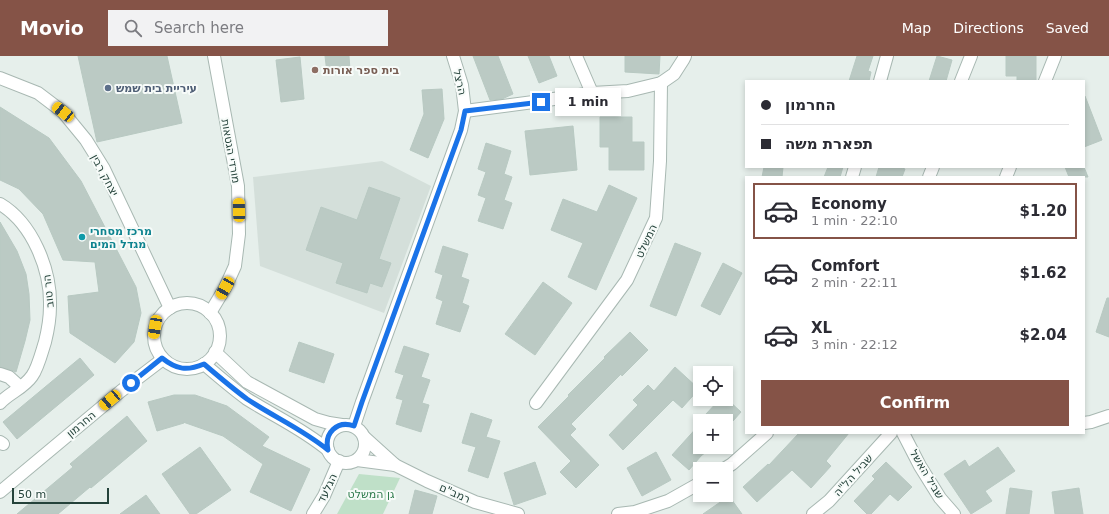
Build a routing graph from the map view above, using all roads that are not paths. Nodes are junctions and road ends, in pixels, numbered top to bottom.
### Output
1 (214, 56) edge
2 (453, 56) edge
3 (576, 56) edge
4 (685, 56) edge
5 (887, 56) edge
6 (971, 56) edge
7 (1055, 56) edge
8 (0, 78) edge
9 (880, 80) edge
10 (961, 80) edge
11 (1045, 80) edge
12 (661, 83) junction
13 (592, 94) junction
14 (465, 111) junction
15 (0, 204) edge
16 (170, 308) junction
17 (210, 313) junction
18 (215, 352) junction
19 (162, 358) junction
20 (204, 364) junction
21 (0, 374) edge
22 (20, 387) junction
23 (0, 403) edge
24 (536, 403) dead end
25 (1109, 416) edge
26 (1085, 423) edge
27 (342, 425) junction
28 (354, 426) junction
29 (764, 434) edge
30 (890, 434) edge
31 (904, 434) edge
32 (364, 437) junction
33 (328, 450) junction
34 (356, 460) junction
35 (339, 461) junction
36 (733, 463) edge
37 (395, 465) junction
38 (693, 487) edge
39 (2, 488) edge
40 (313, 514) edge
41 (518, 514) edge
42 (618, 514) edge
43 (813, 514) edge
44 (954, 514) edge

1 - 17 street, מורדי הגטאות
2 - 14 street, הרצל
3 - 13 street
4 - 12 street
5 - 9 street
6 - 10 street
7 - 11 street
8 - 16 street, יצחק רבין
12 - 13 street
12 - 24 street, המשלט
13 - 14 street
14 - 28 street, הרצל
15 - 22 street, הר טוב
16 - 17 street
16 - 19 street
17 - 18 street
18 - 20 street
18 - 27 street
19 - 20 street
19 - 39 street, החרמון
20 - 33 street
21 - 22 street
22 - 23 street, הר טוב
25 - 26 street
27 - 28 street
27 - 33 street
28 - 32 street
29 - 36 street
30 - 43 street, שביל הל"ה
31 - 44 street, שביל האשל
32 - 34 street
32 - 37 street, רמב"ם
33 - 35 street
34 - 35 street
34 - 37 street, רמב"ם
35 - 40 street, הגלעד
37 - 41 street, רמב"ם
38 - 42 street

